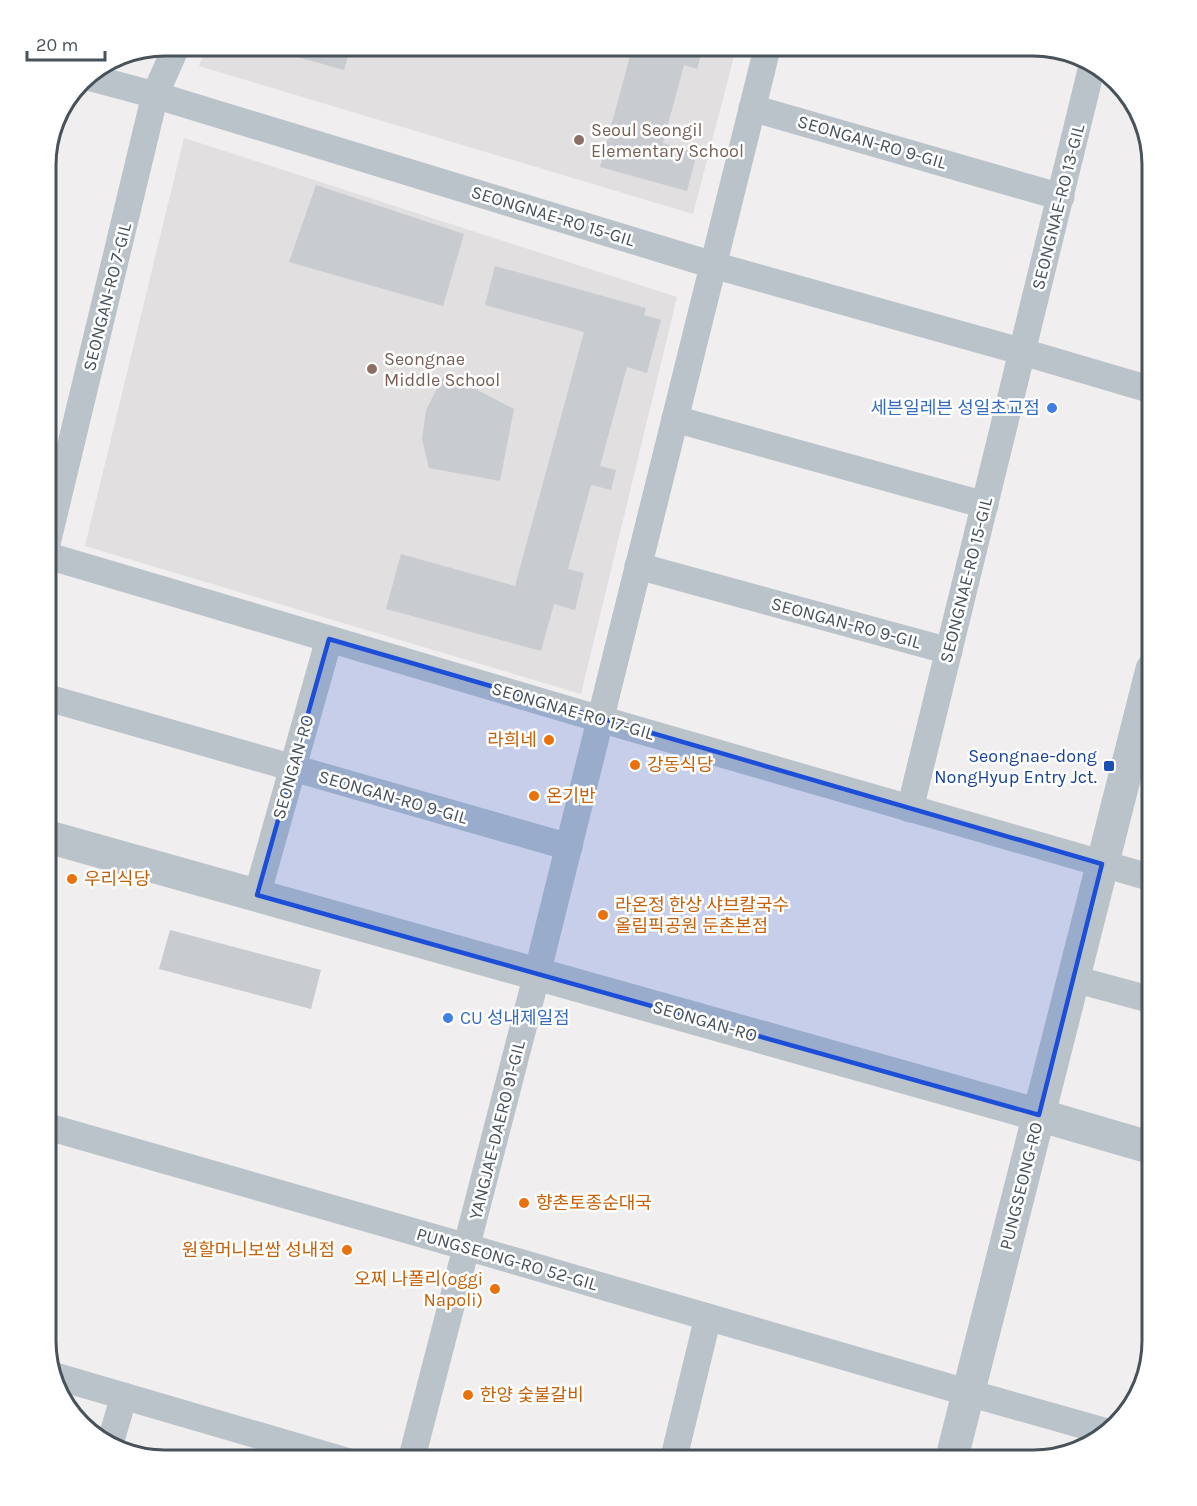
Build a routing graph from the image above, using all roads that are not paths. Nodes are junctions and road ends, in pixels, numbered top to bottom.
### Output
1 (172, 56) edge
2 (765, 56) edge
3 (1091, 73) edge
4 (96, 79) edge
5 (155, 95) junction
6 (752, 108) junction
7 (1061, 197) junction
8 (713, 265) junction
9 (1023, 352) junction
10 (1142, 387) edge
11 (675, 419) junction
12 (985, 505) junction
13 (56, 507) edge
14 (56, 556) edge
15 (639, 566) junction
16 (329, 639) junction
17 (949, 651) junction
18 (56, 700) edge
19 (1142, 708) edge
20 (600, 719) junction
21 (293, 768) junction
22 (910, 809) junction
23 (56, 839) edge
24 (569, 847) junction
25 (1102, 864) junction
26 (1142, 875) edge
27 (257, 895) junction
28 (537, 974) junction
29 (1074, 979) junction
30 (1142, 997) edge
31 (1039, 1115) junction
32 (56, 1129) edge
33 (1142, 1145) edge
34 (467, 1247) junction
35 (708, 1317) junction
36 (61, 1378) edge
37 (969, 1393) junction
38 (124, 1396) junction
39 (1097, 1429) edge
40 (113, 1437) edge
41 (308, 1450) edge
42 (414, 1450) edge
43 (676, 1450) edge
44 (954, 1450) edge

1 - 5 street, SEONGAN-RO 7-GIL
2 - 6 street
3 - 7 street, SEONGNAE-RO 13-GIL
4 - 5 street, SEONGNAE-RO 15-GIL
5 - 8 street, SEONGNAE-RO 15-GIL
5 - 13 street, SEONGAN-RO 7-GIL
6 - 7 street, SEONGAN-RO 9-GIL
6 - 8 street
7 - 9 street, SEONGNAE-RO 13-GIL
8 - 9 street, SEONGNAE-RO 15-GIL
8 - 11 street
9 - 10 street, SEONGNAE-RO 15-GIL
9 - 12 street, SEONGNAE-RO 15-GIL
11 - 12 street
11 - 15 street
12 - 17 street, SEONGNAE-RO 15-GIL
14 - 16 street, SEONGNAE-RO 17-GIL
15 - 17 street, SEONGAN-RO 9-GIL
15 - 20 street
16 - 20 street, SEONGNAE-RO 17-GIL
16 - 21 street, SEONGAN-RO
17 - 22 street, SEONGNAE-RO 15-GIL
18 - 21 street, SEONGAN-RO 9-GIL
19 - 25 street, PUNGSEONG-RO
20 - 22 street, SEONGNAE-RO 17-GIL
20 - 24 street
21 - 24 street, SEONGAN-RO 9-GIL
21 - 27 street, SEONGAN-RO
22 - 25 street, SEONGNAE-RO 17-GIL
23 - 27 street, SEONGAN-RO
24 - 28 street
25 - 26 street, SEONGNAE-RO 17-GIL
25 - 29 street, PUNGSEONG-RO
27 - 28 street, SEONGAN-RO
28 - 31 street, SEONGAN-RO
28 - 34 street, YANGJAE-DAERO 91-GIL
29 - 30 street
29 - 31 street, PUNGSEONG-RO
31 - 33 street, SEONGAN-RO
31 - 37 street, PUNGSEONG-RO
32 - 34 street, PUNGSEONG-RO 52-GIL
34 - 35 street, PUNGSEONG-RO 52-GIL
34 - 42 street, YANGJAE-DAERO 91-GIL
35 - 37 street, PUNGSEONG-RO 52-GIL
35 - 43 street
36 - 38 street
37 - 39 street
37 - 44 street, PUNGSEONG-RO
38 - 40 street
38 - 41 street

